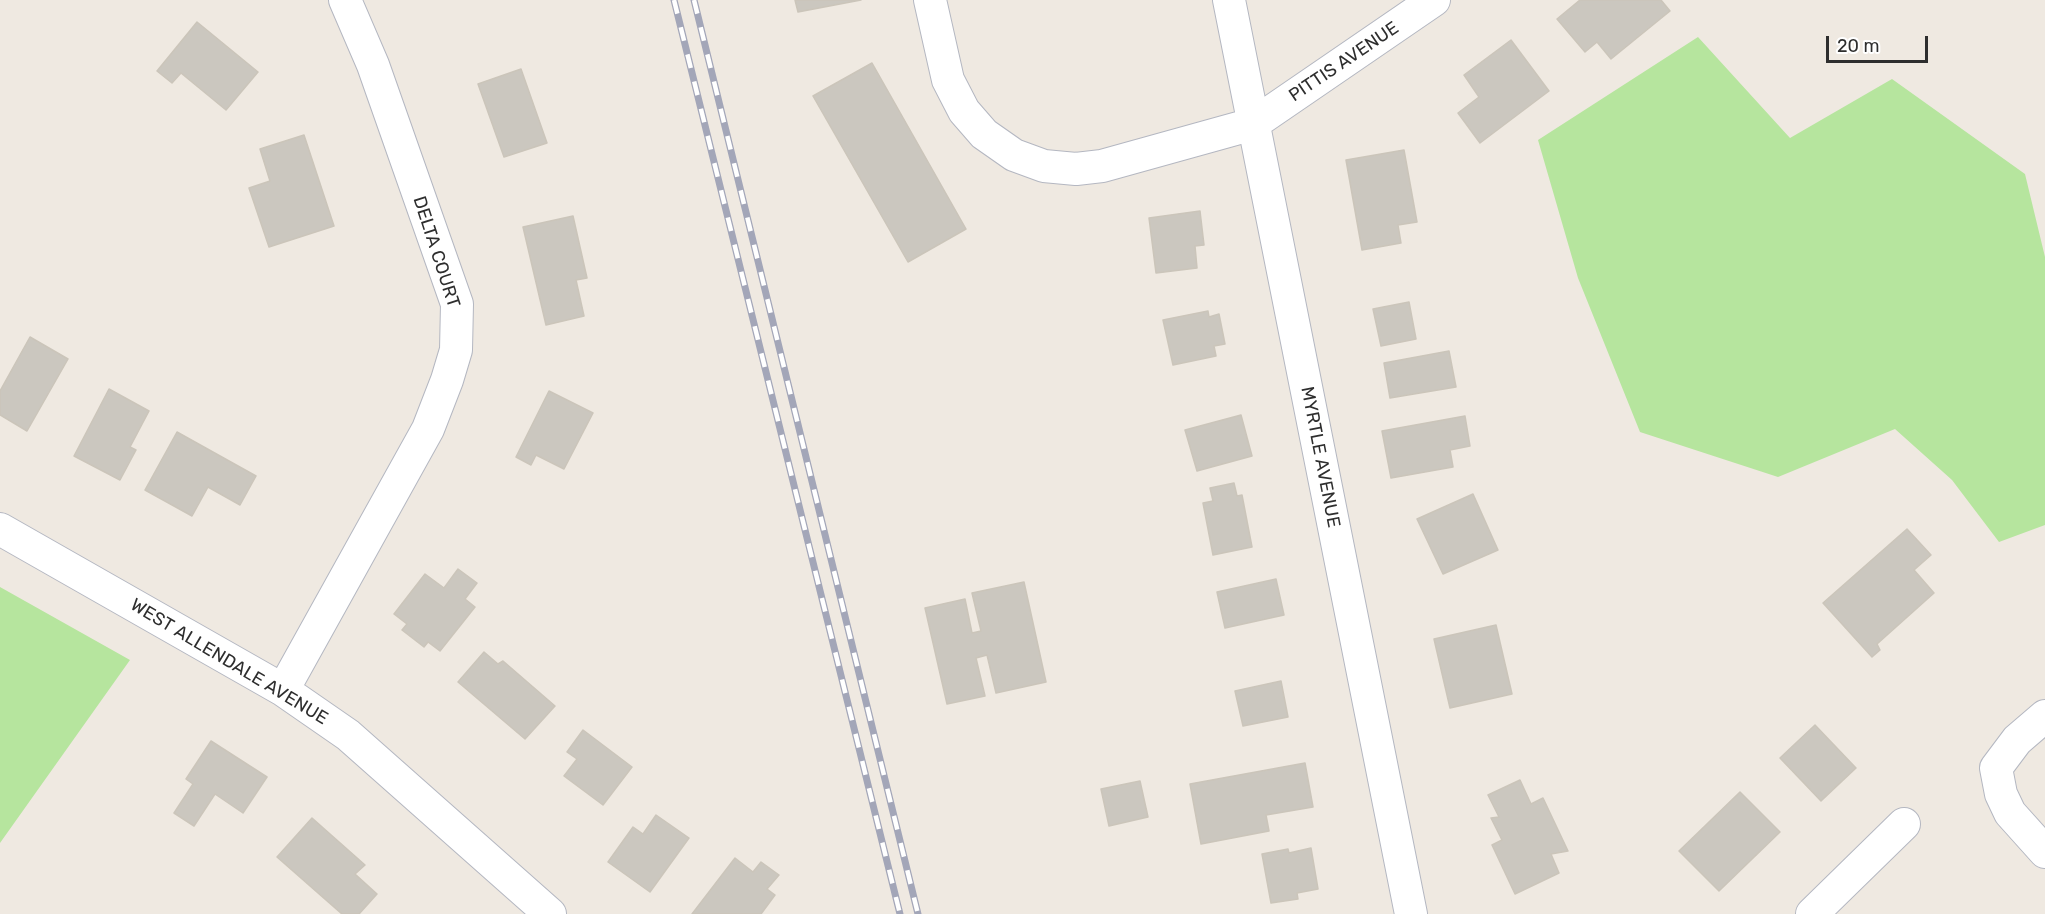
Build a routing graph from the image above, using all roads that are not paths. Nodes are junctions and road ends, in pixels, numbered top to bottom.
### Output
1 (345, 0) edge
2 (930, 0) edge
3 (1229, 0) edge
4 (1434, 0) edge
5 (1253, 124) junction
6 (0, 529) edge
7 (283, 690) junction
8 (2045, 716) edge
9 (1904, 824) dead end
10 (2045, 852) edge
11 (550, 914) edge
12 (1411, 914) edge
13 (1812, 914) edge

1 - 7 street, DELTA COURT
2 - 5 street, PITTIS AVENUE
3 - 5 street, MYRTLE AVENUE
4 - 5 street, PITTIS AVENUE
5 - 12 street, MYRTLE AVENUE
6 - 7 street, WEST ALLENDALE AVENUE
7 - 11 street, WEST ALLENDALE AVENUE
8 - 10 street
9 - 13 street

